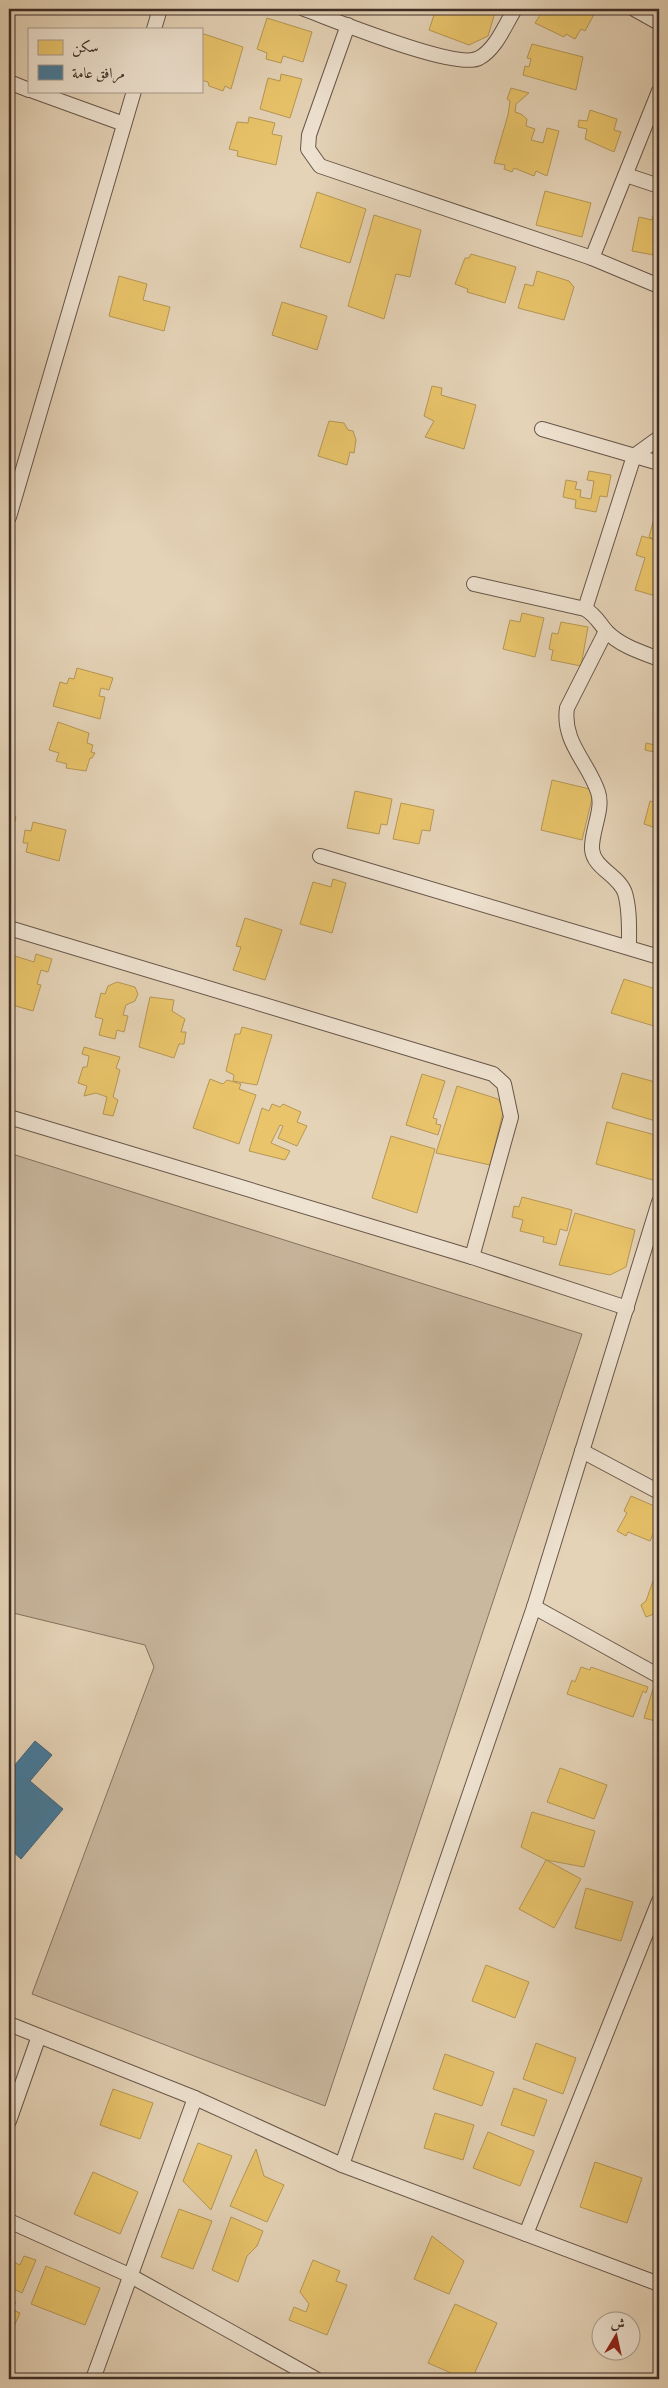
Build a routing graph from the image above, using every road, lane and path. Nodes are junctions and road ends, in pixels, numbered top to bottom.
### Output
1 (160, 9) edge
2 (304, 9) edge
3 (515, 9) edge
4 (634, 9) edge
5 (659, 23) edge
6 (348, 25) junction
7 (154, 28) edge
8 (9, 82) edge
9 (28, 90) edge
10 (659, 91) edge
11 (36, 92) edge
12 (134, 92) edge
13 (124, 124) junction
14 (626, 175) junction
15 (659, 186) edge
16 (592, 258) junction
17 (659, 286) edge
18 (542, 429) dead end
19 (659, 438) edge
20 (634, 456) junction
21 (659, 463) edge
22 (9, 517) edge
23 (474, 584) dead end
24 (585, 609) junction
25 (606, 631) junction
26 (659, 659) edge
27 (320, 856) dead end
28 (9, 928) edge
29 (629, 947) junction
30 (659, 957) edge
31 (9, 1118) edge
32 (659, 1202) edge
33 (472, 1256) junction
34 (627, 1308) junction
35 (582, 1451) junction
36 (659, 1492) edge
37 (534, 1608) junction
38 (659, 1676) edge
39 (659, 1901) edge
40 (656, 1918) edge
41 (9, 2024) edge
42 (39, 2036) junction
43 (194, 2098) junction
44 (9, 2121) edge
45 (342, 2164) junction
46 (9, 2222) edge
47 (526, 2234) junction
48 (129, 2275) junction
49 (659, 2284) edge
50 (93, 2379) edge
51 (316, 2379) edge

1 - 7 street
2 - 6 street
3 - 6 street
4 - 5 street
6 - 16 street
8 - 9 street
10 - 14 street
11 - 13 street
12 - 13 street
13 - 22 street
14 - 15 street
14 - 16 street
16 - 17 street
18 - 20 street
19 - 20 street
20 - 21 street
20 - 24 street
23 - 24 street
24 - 25 street
25 - 26 street
25 - 29 street
27 - 29 street
28 - 33 street
29 - 30 street
31 - 33 street
32 - 34 street
33 - 34 street
34 - 35 street
35 - 36 street
35 - 37 street
37 - 38 street
37 - 45 street
39 - 40 street
40 - 47 street
41 - 42 street
42 - 43 street
42 - 44 street
43 - 45 street
43 - 48 street
45 - 47 street
46 - 48 street
47 - 49 street
48 - 50 street
48 - 51 street

